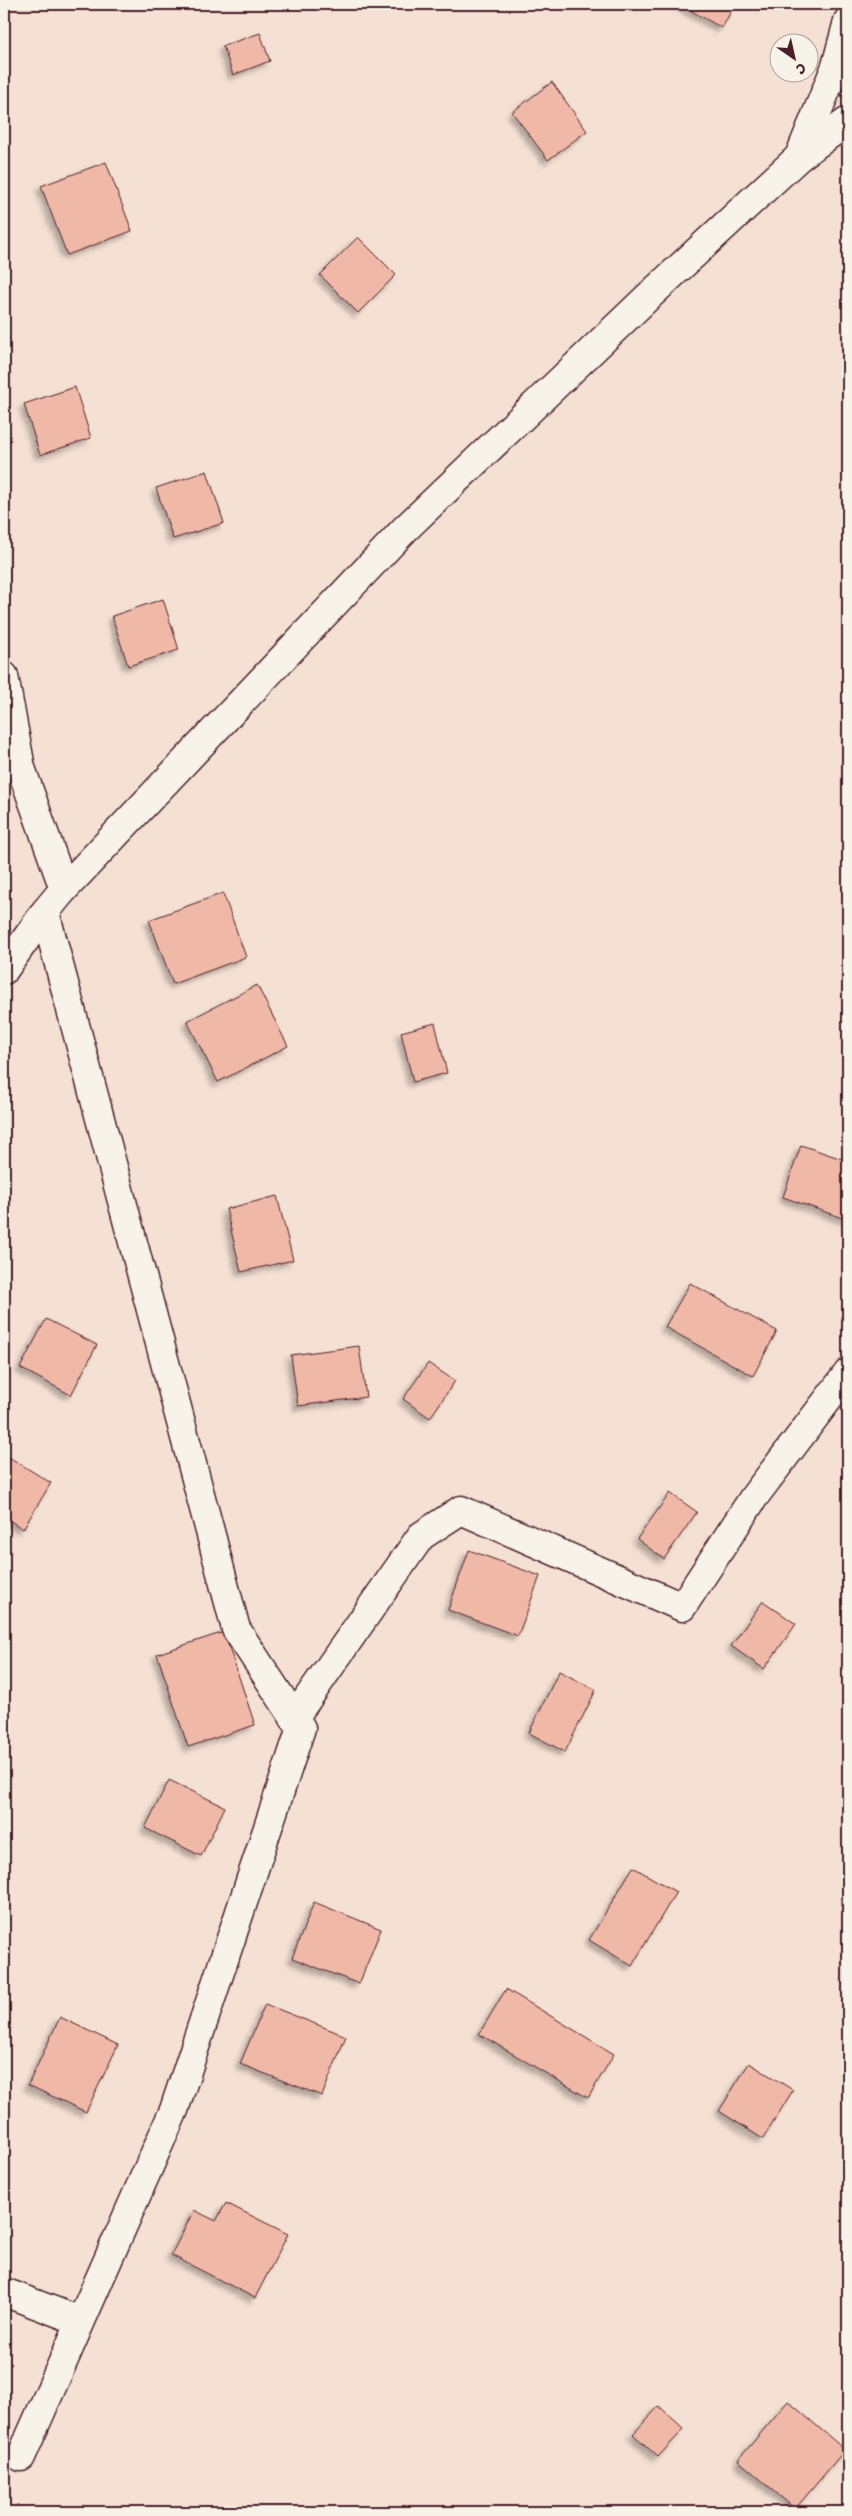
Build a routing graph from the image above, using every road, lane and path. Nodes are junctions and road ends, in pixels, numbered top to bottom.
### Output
1 (848, 21) edge
2 (848, 121) edge
3 (799, 157) junction
4 (4, 676) edge
5 (64, 889) junction
6 (45, 912) junction
7 (4, 970) edge
8 (848, 1373) edge
9 (294, 1718) junction
10 (4, 2292) edge
11 (80, 2322) junction
12 (21, 2457) dead end

1 - 3 street
2 - 3 street
3 - 5 street
4 - 5 street
5 - 6 street
6 - 7 street
6 - 9 street
8 - 9 street
9 - 11 street
10 - 11 street
11 - 12 street

